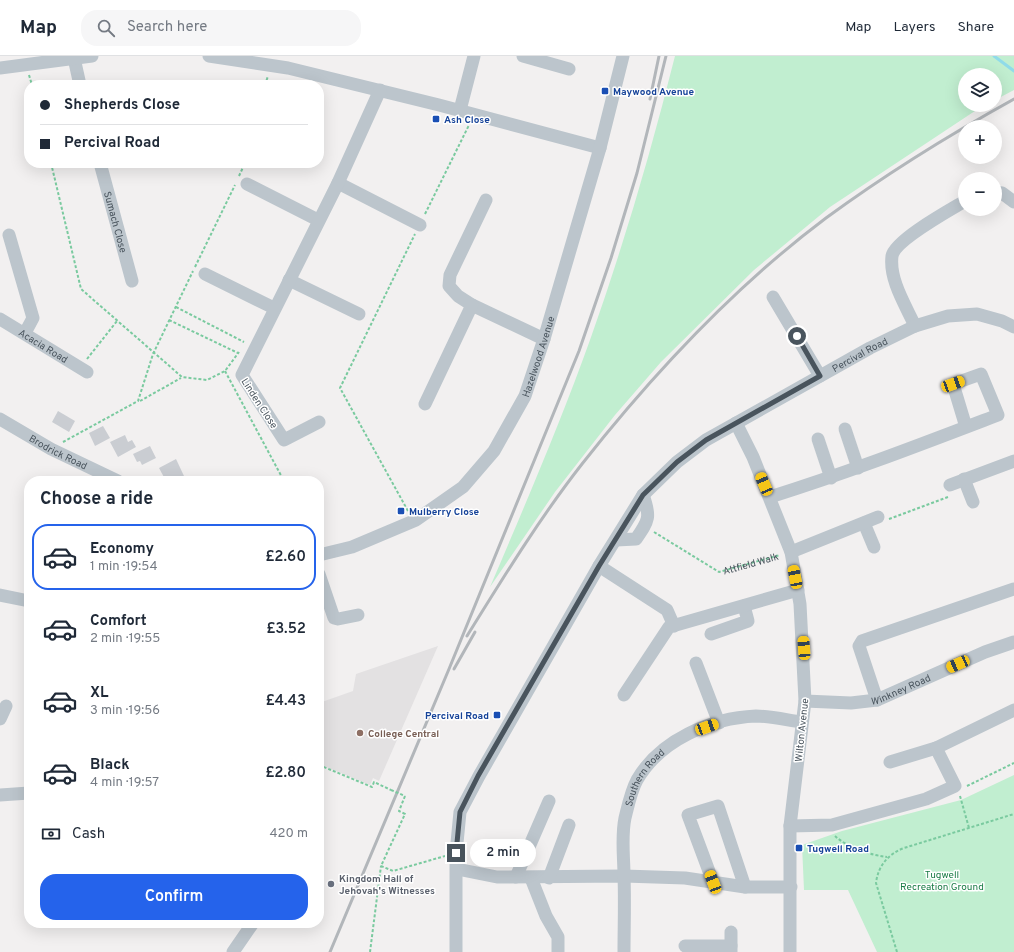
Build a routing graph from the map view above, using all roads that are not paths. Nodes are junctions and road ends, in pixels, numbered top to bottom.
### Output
1 (92, 56) edge
2 (209, 56) edge
3 (474, 56) edge
4 (523, 56) edge
5 (623, 56) edge
6 (74, 58) junction
7 (288, 62) edge
8 (0, 68) edge
9 (570, 69) dead end
10 (79, 80) edge
11 (380, 90) junction
12 (460, 110) junction
13 (600, 148) junction
14 (101, 168) edge
15 (240, 182) road end
16 (338, 183) junction
17 (1002, 192) edge
18 (486, 200) dead end
19 (1014, 202) edge
20 (958, 206) edge
21 (318, 220) junction
22 (420, 224) road end
23 (10, 235) dead end
24 (205, 274) dead end
25 (289, 280) junction
26 (132, 281) dead end
27 (773, 297) dead end
28 (472, 305) junction
29 (274, 308) junction
30 (359, 314) dead end
31 (0, 319) edge
32 (915, 326) junction
33 (1014, 327) edge
34 (25, 334) junction
35 (544, 339) junction
36 (84, 370) road end
37 (820, 376) junction
38 (425, 404) dead end
39 (0, 419) edge
40 (319, 422) dead end
41 (736, 424) junction
42 (966, 427) dead end
43 (845, 429) dead end
44 (818, 439) dead end
45 (1014, 461) edge
46 (858, 468) junction
47 (108, 476) edge
48 (831, 478) junction
49 (964, 480) junction
50 (950, 485) road end
51 (643, 495) junction
52 (770, 497) junction
53 (973, 502) dead end
54 (878, 517) road end
55 (864, 523) junction
56 (616, 540) junction
57 (874, 547) dead end
58 (790, 552) junction
59 (324, 554) edge
60 (599, 566) junction
61 (324, 589) edge
62 (1014, 589) edge
63 (798, 590) junction
64 (0, 595) edge
65 (24, 600) edge
66 (744, 606) junction
67 (358, 615) dead end
68 (674, 626) junction
69 (711, 634) dead end
70 (1014, 642) edge
71 (696, 663) dead end
72 (624, 695) dead end
73 (877, 700) junction
74 (805, 701) junction
75 (6, 706) dead end
76 (1014, 710) edge
77 (0, 719) edge
78 (801, 722) junction
79 (719, 723) junction
80 (936, 748) junction
81 (890, 762) dead end
82 (24, 793) edge
83 (0, 795) edge
84 (548, 801) dead end
85 (569, 825) dead end
86 (790, 826) junction
87 (457, 869) junction
88 (624, 876) junction
89 (516, 877) junction
90 (531, 878) junction
91 (549, 878) junction
92 (713, 882) junction
93 (791, 887) junction
94 (746, 888) junction
95 (250, 928) edge
96 (731, 932) dead end
97 (686, 946) dead end
98 (731, 949) edge
99 (233, 952) edge
100 (456, 952) edge
101 (558, 952) edge
102 (624, 952) edge
103 (790, 952) edge

1 - 6 street
2 - 7 street
3 - 12 street
4 - 9 street
5 - 13 street, Hazelwood Avenue
6 - 8 street
6 - 10 street
7 - 11 street
11 - 12 street
11 - 16 street, Linden Close
12 - 13 street
13 - 35 street, Hazelwood Avenue
14 - 26 street, Sumach Close
15 - 21 street
16 - 21 street, Linden Close
16 - 22 street
17 - 19 street
18 - 28 street
20 - 32 street
21 - 25 street, Linden Close
23 - 34 street
24 - 29 street
25 - 29 street, Linden Close
25 - 30 street
27 - 37 street
28 - 35 street
28 - 38 street
29 - 40 street, Linden Close
31 - 34 street, Acacia Road
32 - 33 street, Percival Road
32 - 37 street, Percival Road
34 - 36 street, Acacia Road
35 - 59 street, Hazelwood Avenue
37 - 41 street, Percival Road
39 - 47 street, Brodrick Road
41 - 51 street, Percival Road
41 - 52 street, Wilton Avenue
42 - 46 street
43 - 46 street
44 - 48 street
45 - 49 street
46 - 48 street
48 - 52 street
49 - 50 street
49 - 53 street
51 - 56 street, Percival Road
51 - 56 street
52 - 58 street, Wilton Avenue
54 - 55 street, Attfield Walk
55 - 57 street
55 - 58 street, Attfield Walk
56 - 60 street, Percival Road
58 - 63 street, Wilton Avenue
60 - 68 street
60 - 87 street, Percival Road
61 - 67 street
62 - 73 street
63 - 66 street
63 - 74 street, Wilton Avenue
64 - 65 street
66 - 68 street
66 - 69 street
68 - 72 street
70 - 73 street, Winkney Road
71 - 79 street
73 - 74 street, Winkney Road
74 - 78 street, Wilton Avenue
75 - 77 street
76 - 80 street
78 - 79 street, Southern Road
78 - 86 street, Wilton Avenue
79 - 88 street, Southern Road
80 - 81 street
80 - 86 street
82 - 83 street
84 - 89 street
85 - 91 street
86 - 93 street, Wilton Avenue
87 - 89 street
87 - 100 street, Percival Road
88 - 91 street
88 - 92 street
88 - 102 street, Southern Road
89 - 90 street
90 - 91 street
90 - 101 street
92 - 94 street
92 - 94 street
93 - 94 street
93 - 103 street, Wilton Avenue
95 - 99 street
96 - 98 street
97 - 98 street

